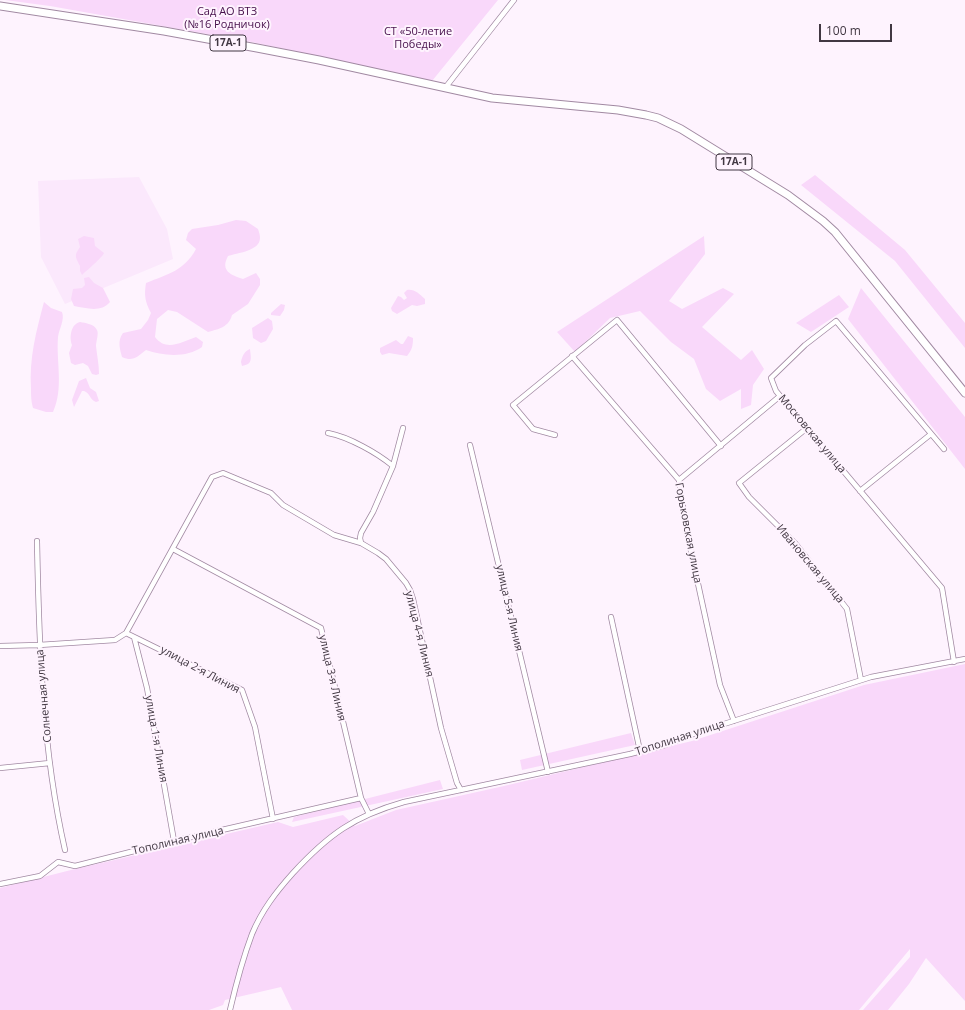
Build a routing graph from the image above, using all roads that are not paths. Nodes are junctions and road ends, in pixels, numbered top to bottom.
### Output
1 (514, 0) edge
2 (0, 6) edge
3 (445, 88) junction
4 (572, 356) junction
5 (965, 394) edge
6 (780, 396) junction
7 (402, 428) dead end
8 (807, 428) junction
9 (328, 433) dead end
10 (931, 434) junction
11 (555, 435) dead end
12 (470, 445) dead end
13 (721, 446) junction
14 (944, 449) dead end
15 (393, 466) junction
16 (679, 480) junction
17 (860, 491) junction
18 (37, 541) dead end
19 (361, 543) junction
20 (173, 549) junction
21 (611, 617) dead end
22 (126, 632) junction
23 (134, 637) junction
24 (39, 645) junction
25 (0, 646) edge
26 (965, 659) edge
27 (954, 662) junction
28 (861, 680) junction
29 (734, 721) junction
30 (640, 751) junction
31 (50, 763) junction
32 (0, 768) edge
33 (548, 772) junction
34 (461, 790) junction
35 (361, 798) junction
36 (369, 814) junction
37 (273, 819) junction
38 (174, 841) junction
39 (65, 850) dead end
40 (0, 884) edge
41 (230, 1010) edge

1 - 3 street
2 - 3 main road, 17А-1
3 - 5 main road, 17А-1
4 - 11 street
4 - 13 street
4 - 16 street, Горьковская улица
6 - 8 street, Московская улица
6 - 10 street, Московская улица
6 - 13 street
7 - 15 street
8 - 17 street, Московская улица
8 - 28 street, Ивановская улица
9 - 15 street
10 - 14 street, Московская улица
10 - 17 street
12 - 33 street, улица 5-я Линия
13 - 16 street
15 - 19 street
16 - 29 street, Горьковская улица
17 - 27 street, Московская улица
18 - 24 street, Солнечная улица
19 - 20 street, улица 4-я Линия
19 - 34 street, улица 4-я Линия
20 - 22 street
20 - 35 street, улица 3-я Линия
21 - 30 street
22 - 23 street, улица 2-я Линия
22 - 24 street
23 - 37 street, улица 2-я Линия
23 - 38 street, улица 1-я Линия
24 - 25 street
24 - 31 street, Солнечная улица
26 - 27 street, Тополиная улица
27 - 28 street, Тополиная улица
28 - 29 street, Тополиная улица
29 - 30 street, Тополиная улица
30 - 33 street, Тополиная улица
31 - 32 street
31 - 39 street, Солнечная улица
33 - 34 street, Тополиная улица
34 - 36 street, Тополиная улица
35 - 36 street, улица 3-я Линия
35 - 37 street, Тополиная улица
36 - 41 street, Тополиная улица
37 - 38 street, Тополиная улица
38 - 40 street, Тополиная улица

